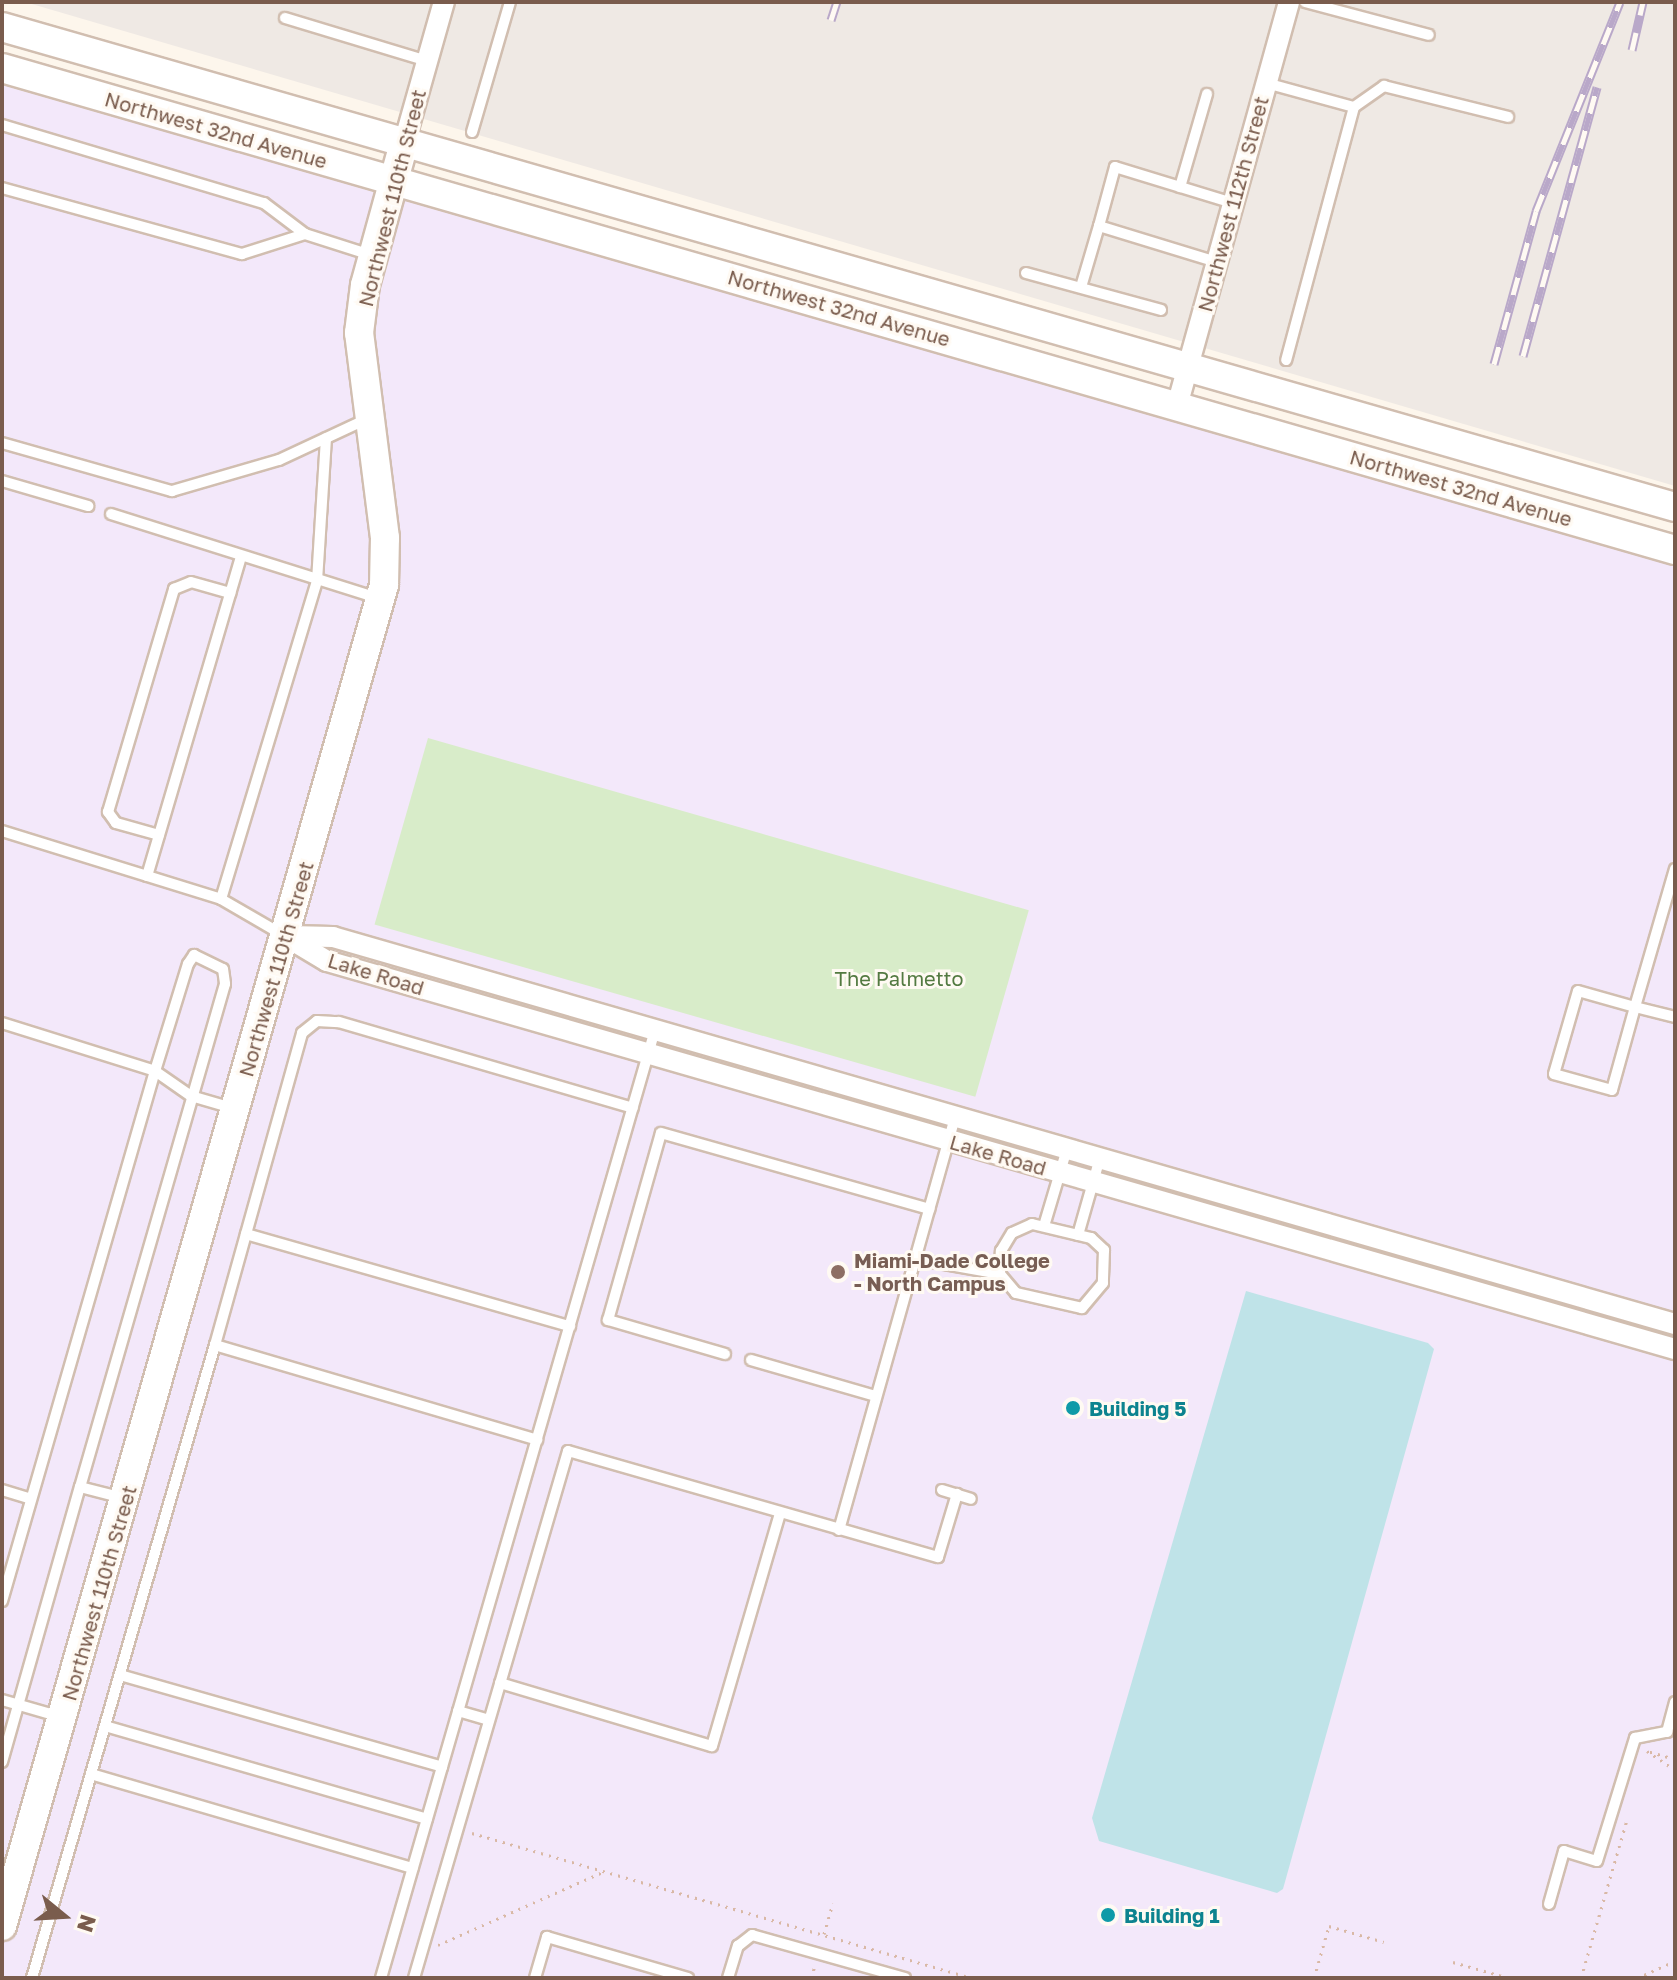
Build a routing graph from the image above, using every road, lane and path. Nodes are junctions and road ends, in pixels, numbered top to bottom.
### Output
1 (444, 2) edge
2 (510, 2) edge
3 (1289, 2) edge
4 (1305, 2) edge
5 (285, 18) dead end
6 (2, 27) edge
7 (1429, 35) dead end
8 (427, 61) junction
9 (2, 68) edge
10 (1266, 83) junction
11 (1207, 94) dead end
12 (1354, 107) junction
13 (1508, 117) dead end
14 (2, 125) edge
15 (472, 132) dead end
16 (404, 143) junction
17 (394, 182) junction
18 (1180, 187) junction
19 (2, 188) edge
20 (1233, 203) junction
21 (1099, 226) junction
22 (305, 234) junction
23 (373, 256) junction
24 (1217, 262) junction
25 (1026, 273) dead end
26 (1081, 287) junction
27 (1161, 310) dead end
28 (1286, 360) dead end
29 (1189, 364) junction
30 (1177, 406) junction
31 (368, 418) junction
32 (326, 438) junction
33 (2, 443) edge
34 (2, 481) edge
35 (88, 506) dead end
36 (1675, 507) edge
37 (111, 514) dead end
38 (1675, 550) edge
39 (241, 557) junction
40 (317, 581) junction
41 (230, 593) junction
42 (380, 599) junction
43 (2, 831) edge
44 (159, 835) junction
45 (1675, 869) edge
46 (147, 876) junction
47 (221, 899) junction
48 (285, 936) junction
49 (1635, 1007) junction
50 (1675, 1017) edge
51 (2, 1023) edge
52 (655, 1030) junction
53 (648, 1054) junction
54 (155, 1071) junction
55 (191, 1096) junction
56 (633, 1108) junction
57 (236, 1109) junction
58 (955, 1116) junction
59 (948, 1140) junction
60 (1067, 1149) junction
61 (1100, 1158) junction
62 (1060, 1172) junction
63 (1093, 1182) junction
64 (929, 1209) junction
65 (1044, 1226) junction
66 (246, 1234) junction
67 (1078, 1235) junction
68 (915, 1259) junction
69 (1000, 1274) junction
70 (1675, 1324) edge
71 (570, 1326) junction
72 (215, 1345) junction
73 (1675, 1349) edge
74 (725, 1354) dead end
75 (751, 1360) dead end
76 (876, 1396) junction
77 (537, 1440) junction
78 (80, 1487) junction
79 (2, 1490) edge
80 (942, 1490) dead end
81 (957, 1494) junction
82 (31, 1499) junction
83 (126, 1499) junction
84 (971, 1499) dead end
85 (780, 1513) junction
86 (839, 1530) junction
87 (2, 1601) edge
88 (120, 1675) junction
89 (500, 1683) junction
90 (2, 1700) edge
91 (1675, 1702) edge
92 (19, 1705) junction
93 (458, 1711) junction
94 (63, 1717) junction
95 (489, 1720) junction
96 (105, 1726) junction
97 (1647, 1751) junction
98 (1675, 1759) edge
99 (2, 1762) edge
100 (442, 1767) junction
101 (1642, 1767) dead end
102 (1675, 1770) edge
103 (91, 1774) junction
104 (1629, 1812) dead end
105 (427, 1819) junction
106 (468, 1832) dead end
107 (413, 1868) junction
108 (605, 1871) junction
109 (833, 1903) dead end
110 (1549, 1904) dead end
111 (2, 1926) edge
112 (824, 1936) junction
113 (822, 1942) dead end
114 (1384, 1942) dead end
115 (435, 1945) dead end
116 (1675, 1961) edge
117 (1453, 1962) dead end
118 (815, 1966) dead end
119 (32, 1978) edge
120 (381, 1978) edge
121 (414, 1978) edge
122 (535, 1978) edge
123 (688, 1978) edge
124 (728, 1978) edge
125 (811, 1978) edge
126 (905, 1978) edge
127 (972, 1978) edge
128 (1314, 1978) edge
129 (1509, 1978) edge
130 (1581, 1978) edge
131 (1637, 1978) edge

1 - 8 street, Northwest 110th Street
2 - 15 lane
3 - 10 street, Northwest 112th Street
4 - 7 lane
5 - 8 lane
6 - 16 main road, Northwest 32nd Avenue
8 - 16 street, Northwest 110th Street
9 - 17 main road, Northwest 32nd Avenue
10 - 12 lane
10 - 20 street, Northwest 112th Street
11 - 18 lane
12 - 13 lane
12 - 28 lane
14 - 22 lane
16 - 17 main road, Northwest 110th Street
16 - 29 main road, Northwest 32nd Avenue
17 - 23 main road, Northwest 110th Street
17 - 30 main road, Northwest 32nd Avenue
18 - 20 lane
18 - 21 lane
19 - 22 lane
20 - 24 street, Northwest 112th Street
21 - 24 lane
21 - 26 lane
22 - 23 lane
23 - 31 main road, Northwest 110th Street
24 - 29 street, Northwest 112th Street
25 - 26 lane
26 - 27 lane
29 - 30 street, Northwest 112th Street
29 - 36 main road, Northwest 32nd Avenue
30 - 38 main road, Northwest 32nd Avenue
31 - 32 lane
31 - 42 main road, Northwest 110th Street
32 - 33 lane
32 - 40 lane
34 - 35 lane
37 - 39 lane
39 - 40 lane
39 - 41 lane
40 - 42 lane
40 - 47 lane
41 - 44 lane
41 - 44 lane
42 - 48 main road, Northwest 110th Street
43 - 46 lane
44 - 46 lane
45 - 49 lane
46 - 47 lane
47 - 48 lane
48 - 52 street, Lake Road
48 - 53 street, Lake Road
48 - 57 main road, Northwest 110th Street
49 - 49 lane
49 - 50 lane
51 - 54 lane
52 - 53 lane
52 - 58 street, Lake Road
53 - 56 lane
53 - 59 street, Lake Road
54 - 55 lane
54 - 55 lane
54 - 82 lane
55 - 57 lane
55 - 78 lane
56 - 66 lane
56 - 71 lane
57 - 83 main road, Northwest 110th Street
58 - 59 lane
58 - 60 street, Lake Road
59 - 62 street, Lake Road
59 - 64 lane
60 - 61 street, Lake Road
60 - 62 lane
61 - 63 lane
61 - 70 street, Lake Road
62 - 63 street, Lake Road
62 - 65 lane
63 - 67 lane
63 - 73 street, Lake Road
64 - 68 lane
64 - 74 lane
65 - 67 lane
65 - 69 lane
66 - 71 lane
66 - 72 lane
67 - 69 lane
68 - 69 lane
68 - 76 lane
71 - 77 lane
72 - 77 lane
72 - 88 lane
75 - 76 lane
76 - 86 lane
77 - 93 lane
78 - 83 lane
78 - 92 lane
79 - 82 lane
80 - 81 lane
81 - 84 lane
81 - 86 lane
82 - 87 lane
83 - 94 main road, Northwest 110th Street
85 - 86 lane
85 - 89 lane
85 - 89 lane
88 - 96 lane
88 - 100 lane
89 - 95 lane
90 - 92 lane
91 - 110 lane
92 - 94 lane
92 - 99 lane
93 - 95 lane
93 - 100 lane
94 - 111 main road, Northwest 110th Street
95 - 121 lane
96 - 103 lane
96 - 105 lane
97 - 98 path
97 - 101 path
97 - 102 path
100 - 105 lane
103 - 107 lane
103 - 119 lane
104 - 130 path
105 - 107 lane
106 - 108 path
107 - 120 lane
108 - 112 path
108 - 115 path
109 - 112 path
112 - 113 path
112 - 127 path
114 - 128 path
116 - 131 path
117 - 129 path
118 - 125 path
122 - 123 lane
124 - 126 lane

